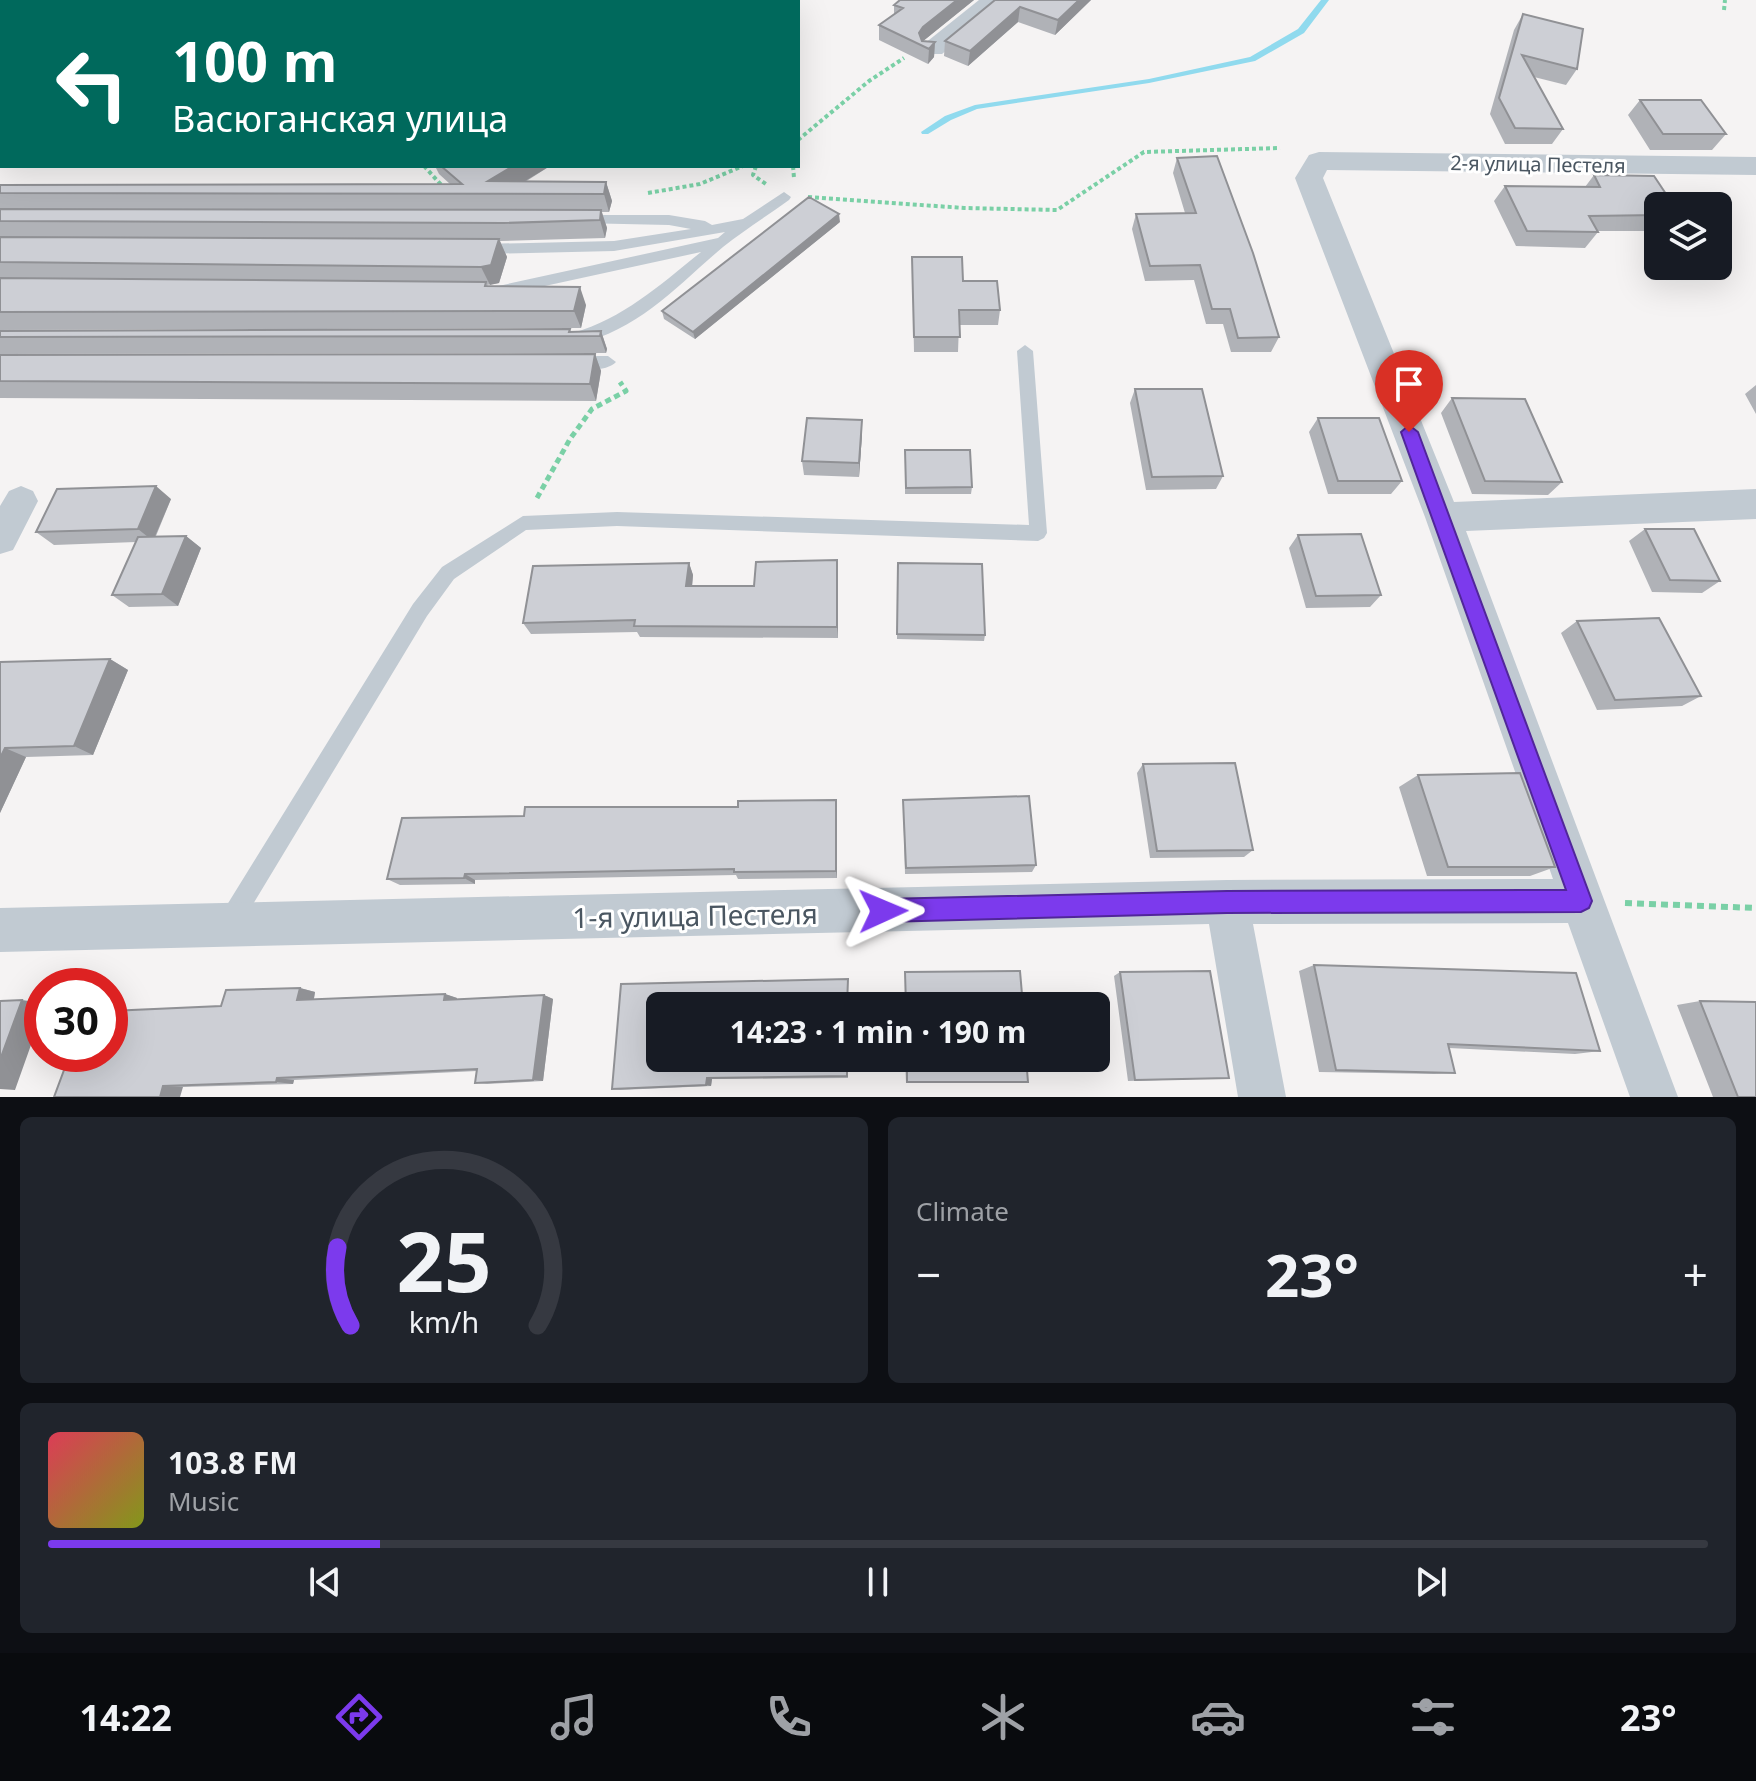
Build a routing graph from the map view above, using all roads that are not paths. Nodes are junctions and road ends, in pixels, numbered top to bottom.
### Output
1 (994, 0) edge
2 (933, 49) edge
3 (1756, 166) edge
4 (784, 197) road end
5 (566, 219) edge
6 (720, 236) junction
7 (461, 249) edge
8 (560, 293) edge
9 (561, 337) edge
10 (1025, 351) dead end
11 (564, 362) edge
12 (608, 362) road end
13 (21, 501) dead end
14 (1756, 504) edge
15 (1443, 517) junction
16 (0, 539) edge
17 (1581, 901) junction
18 (1227, 902) junction
19 (226, 927) junction
20 (0, 930) edge
21 (1262, 1097) edge
22 (1654, 1097) edge

1 - 2 street
3 - 15 street, 2-я улица Пестеля
4 - 6 lane
5 - 6 lane
6 - 7 lane
6 - 8 lane
6 - 9 lane
10 - 19 lane
11 - 12 lane
13 - 16 street
14 - 15 street
15 - 17 street
17 - 18 street, 1-я улица Пестеля
17 - 22 street
18 - 19 street, 1-я улица Пестеля
18 - 21 street
19 - 20 street, 1-я улица Пестеля

